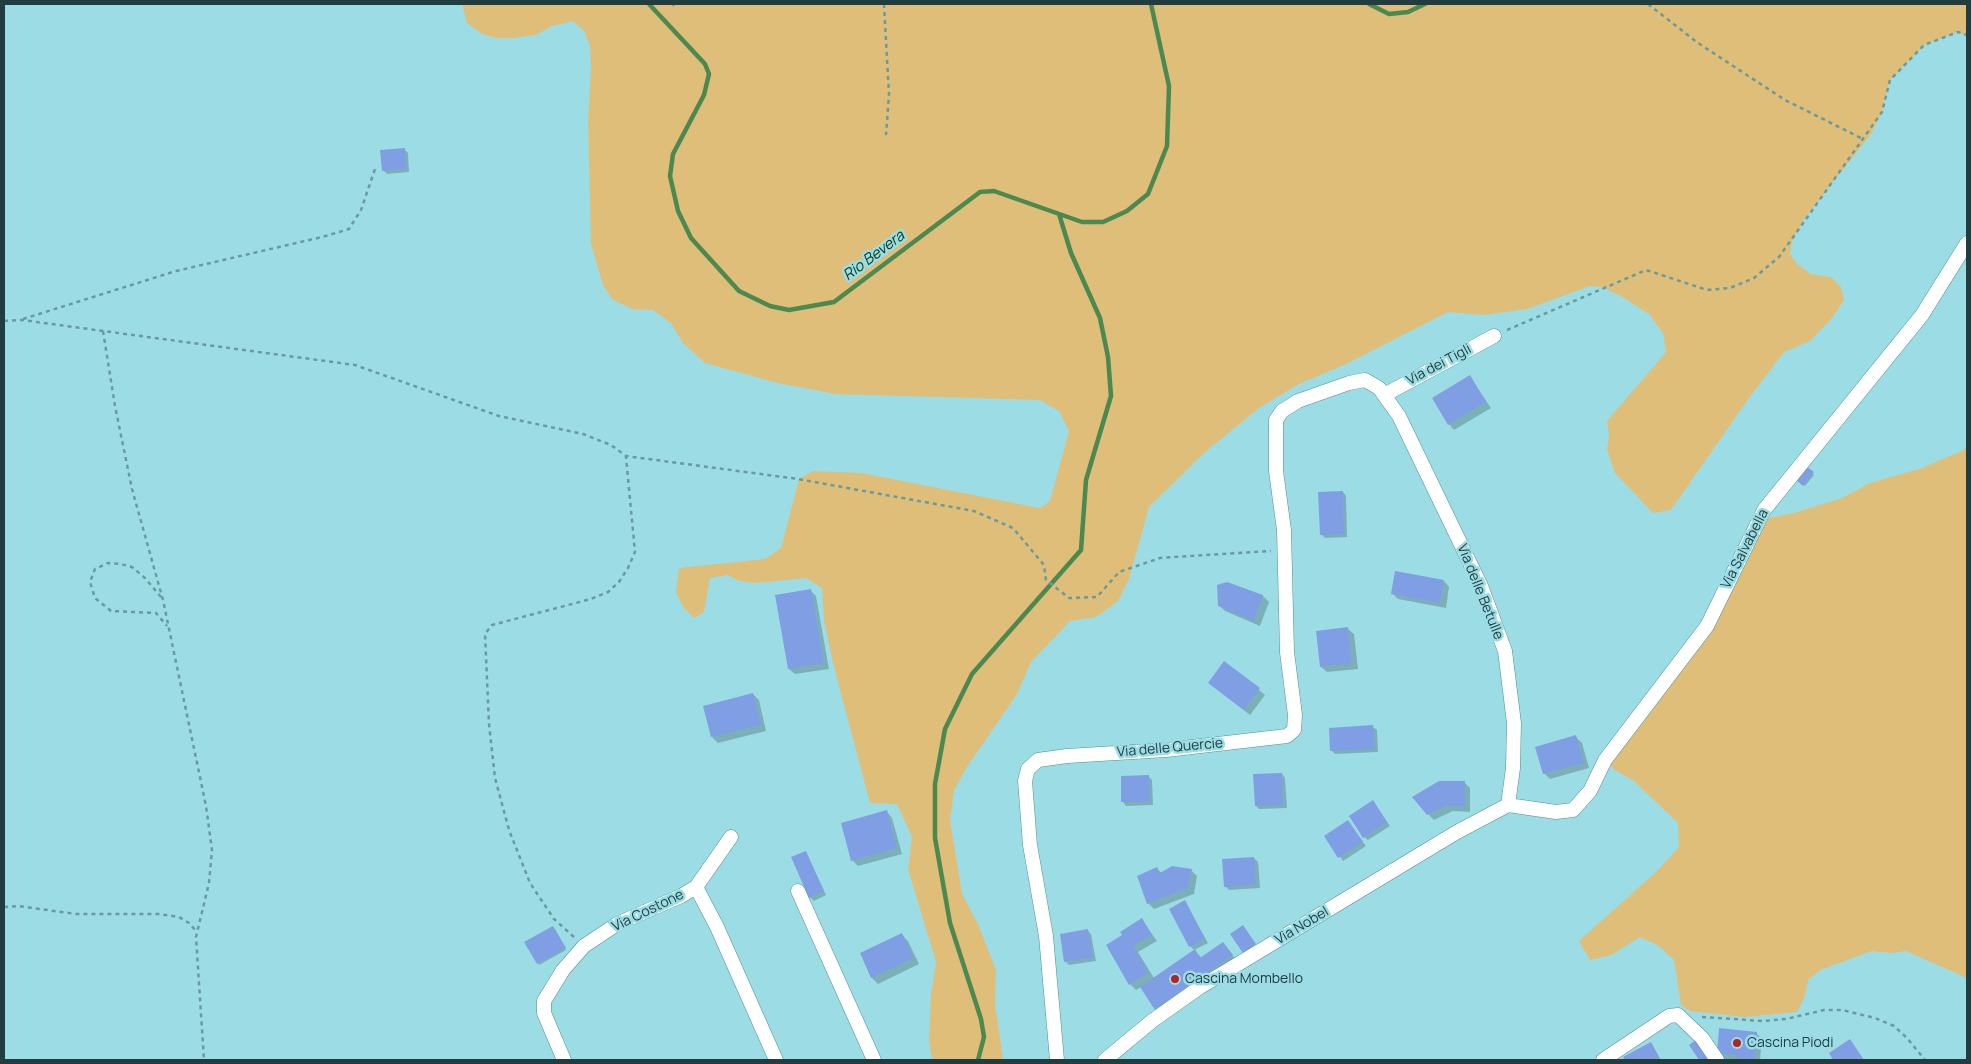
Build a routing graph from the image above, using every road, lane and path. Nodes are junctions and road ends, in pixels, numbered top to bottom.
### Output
1 (884, 4) edge
2 (1648, 4) edge
3 (1967, 35) edge
4 (886, 135) dead end
5 (1863, 139) junction
6 (374, 169) dead end
7 (1967, 243) edge
8 (22, 320) junction
9 (4, 321) edge
10 (103, 331) junction
11 (1494, 336) joint
12 (1384, 395) junction
13 (1276, 420) joint
14 (626, 456) junction
15 (1285, 551) junction
16 (163, 600) junction
17 (168, 627) junction
18 (1508, 805) junction
19 (731, 837) dead end
20 (696, 887) junction
21 (798, 892) dead end
22 (4, 907) edge
23 (197, 932) junction
24 (584, 946) junction
25 (1678, 1015) junction
26 (204, 1060) edge
27 (564, 1060) edge
28 (776, 1060) edge
29 (874, 1060) edge
30 (1057, 1060) edge
31 (1105, 1060) edge
32 (1603, 1060) edge
33 (1717, 1060) edge
34 (1925, 1060) edge

1 - 4 path
2 - 5 path
3 - 5 path
5 - 11 path
6 - 8 path
7 - 18 street, Via Salvabella
8 - 9 path
8 - 10 path
10 - 14 path
10 - 16 path
11 - 12 street, Via dei Tigli
12 - 13 street, Via delle Betulle
12 - 18 street, Via delle Betulle
13 - 15 street, Via delle Quercie
14 - 15 path
14 - 24 path
15 - 30 street, Via delle Quercie
16 - 17 path
16 - 17 path
17 - 23 path
18 - 31 street, Via Nobel
19 - 20 street, Via Costone
20 - 24 street, Via Costone
20 - 28 street
21 - 29 street
22 - 23 path
23 - 26 path
24 - 27 street, Via Costone
25 - 32 street
25 - 33 street
25 - 34 path

